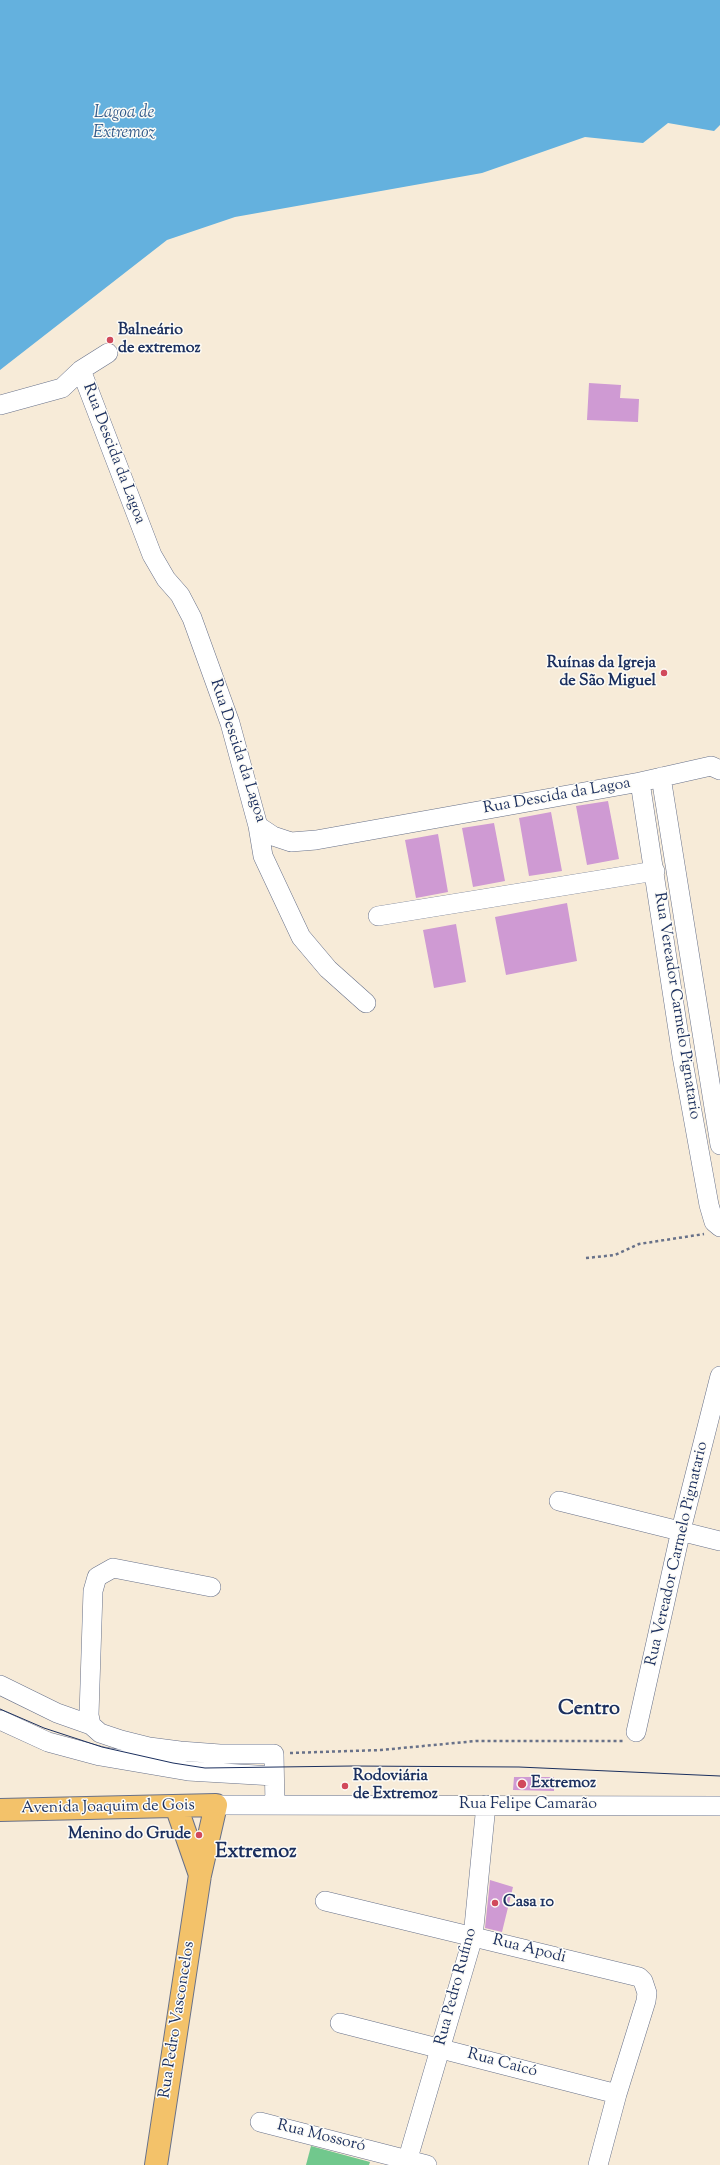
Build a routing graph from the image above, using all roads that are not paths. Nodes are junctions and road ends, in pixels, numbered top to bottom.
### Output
1 (108, 353) dead end
2 (81, 370) junction
3 (0, 405) edge
4 (720, 770) edge
5 (661, 777) junction
6 (640, 782) junction
7 (258, 826) junction
8 (655, 871) junction
9 (378, 916) dead end
10 (366, 1003) dead end
11 (713, 1052) edge
12 (682, 1056) junction
13 (720, 1145) edge
14 (713, 1230) edge
15 (720, 1376) edge
16 (559, 1501) dead end
17 (681, 1530) junction
18 (720, 1540) edge
19 (211, 1587) dead end
20 (0, 1685) edge
21 (0, 1720) edge
22 (91, 1725) junction
23 (636, 1732) road end
24 (274, 1776) junction
25 (216, 1805) junction
26 (486, 1805) junction
27 (176, 1806) junction
28 (275, 1806) junction
29 (720, 1806) edge
30 (0, 1810) edge
31 (200, 1875) junction
32 (325, 1901) dead end
33 (473, 1937) junction
34 (340, 2023) dead end
35 (441, 2049) junction
36 (617, 2094) junction
37 (260, 2122) dead end
38 (407, 2162) edge
39 (156, 2165) edge
40 (427, 2165) edge
41 (598, 2165) edge

1 - 2 street
2 - 3 street, Rua Descida da Lagoa
2 - 7 street, Rua Descida da Lagoa
4 - 5 street, Rua Descida da Lagoa
5 - 6 street, Rua Descida da Lagoa
5 - 11 street, Rua Vereador Carmelo Pignatario
6 - 7 street, Rua Descida da Lagoa
6 - 8 street, Rua Vereador Carmelo Pignatario
7 - 10 street
8 - 9 street
8 - 12 street, Rua Vereador Carmelo Pignatario
11 - 12 street
11 - 13 street, Rua Vereador Carmelo Pignatario
12 - 14 street, Rua Vereador Carmelo Pignatario
15 - 17 street, Rua Vereador Carmelo Pignatario
16 - 17 street
17 - 18 street
17 - 23 street, Rua Vereador Carmelo Pignatario
19 - 22 street
20 - 22 street
21 - 24 street
22 - 24 street
24 - 28 street
25 - 27 main road, Avenida Joaquim de Gois
25 - 28 street, Rua Felipe Camarão
25 - 31 main road, Rua Pedro Vasconcelos
26 - 28 street, Rua Felipe Camarão
26 - 29 street, Rua Felipe Camarão
26 - 33 street, Rua Pedro Rufino
27 - 30 main road, Avenida Joaquim de Gois
27 - 31 main road, Rua Pedro Vasconcelos
31 - 39 main road, Rua Pedro Vasconcelos
32 - 33 street, Rua Apodi
33 - 35 street, Rua Pedro Rufino
33 - 36 street, Rua Apodi
34 - 35 street, Rua Caicó
35 - 36 street, Rua Caicó
35 - 38 street, Rua Pedro Rufino
36 - 41 street
37 - 38 street, Rua Mossoró
38 - 40 street, Rua Mossoró

